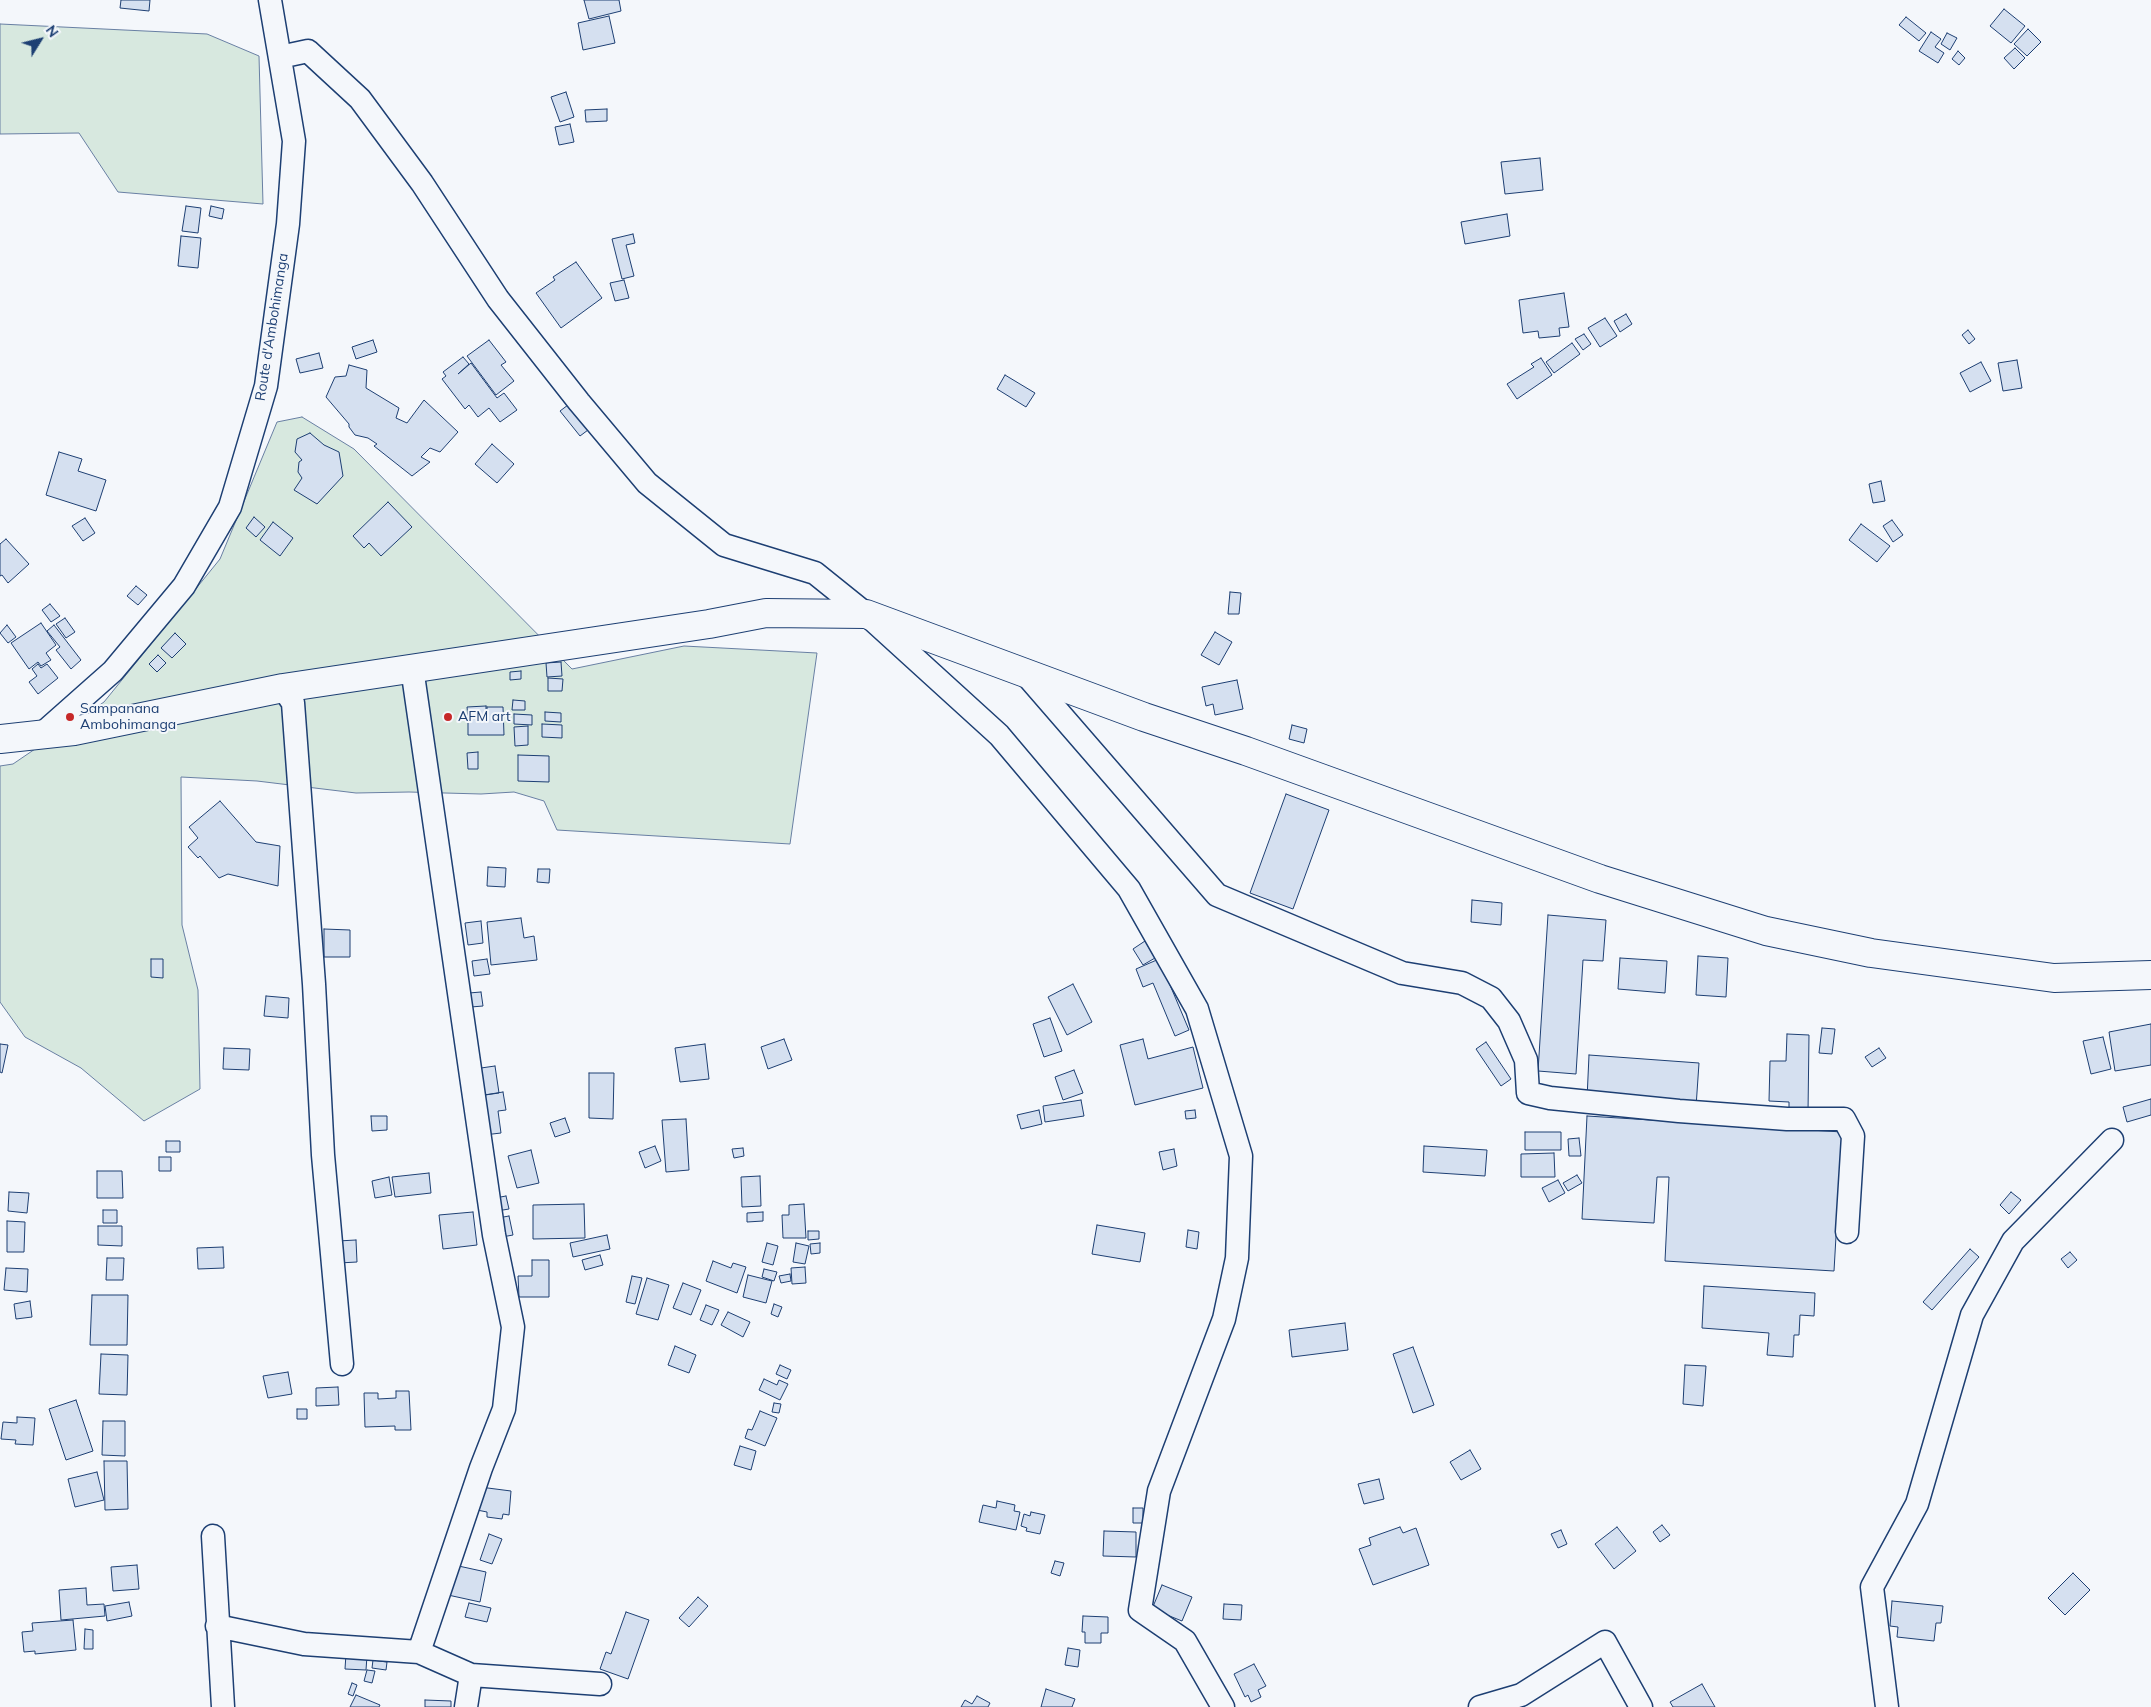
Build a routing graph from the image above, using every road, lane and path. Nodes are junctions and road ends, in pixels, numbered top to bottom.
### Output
1 (270, 0) edge
2 (280, 57) junction
3 (866, 614) junction
4 (412, 668) junction
5 (1021, 670) junction
6 (283, 688) junction
7 (42, 733) junction
8 (0, 739) edge
9 (2151, 975) edge
10 (2112, 1140) dead end
11 (1847, 1232) dead end
12 (342, 1364) dead end
13 (213, 1536) dead end
14 (217, 1626) junction
15 (419, 1652) junction
16 (471, 1675) junction
17 (600, 1684) dead end
18 (223, 1707) edge
19 (466, 1707) edge
20 (1223, 1707) edge
21 (1480, 1707) edge
22 (1641, 1707) edge
23 (1887, 1707) edge

1 - 2 street, Route d'Ambohimanga
2 - 3 street
2 - 7 street, Route d'Ambohimanga
3 - 4 main road
3 - 5 main road
3 - 20 street
4 - 6 main road
4 - 15 street
5 - 9 main road
5 - 11 street
6 - 7 main road
6 - 12 street
7 - 8 main road
10 - 23 street
13 - 14 street
14 - 15 street
14 - 18 street
15 - 16 street
16 - 17 street
16 - 19 street
21 - 22 street

